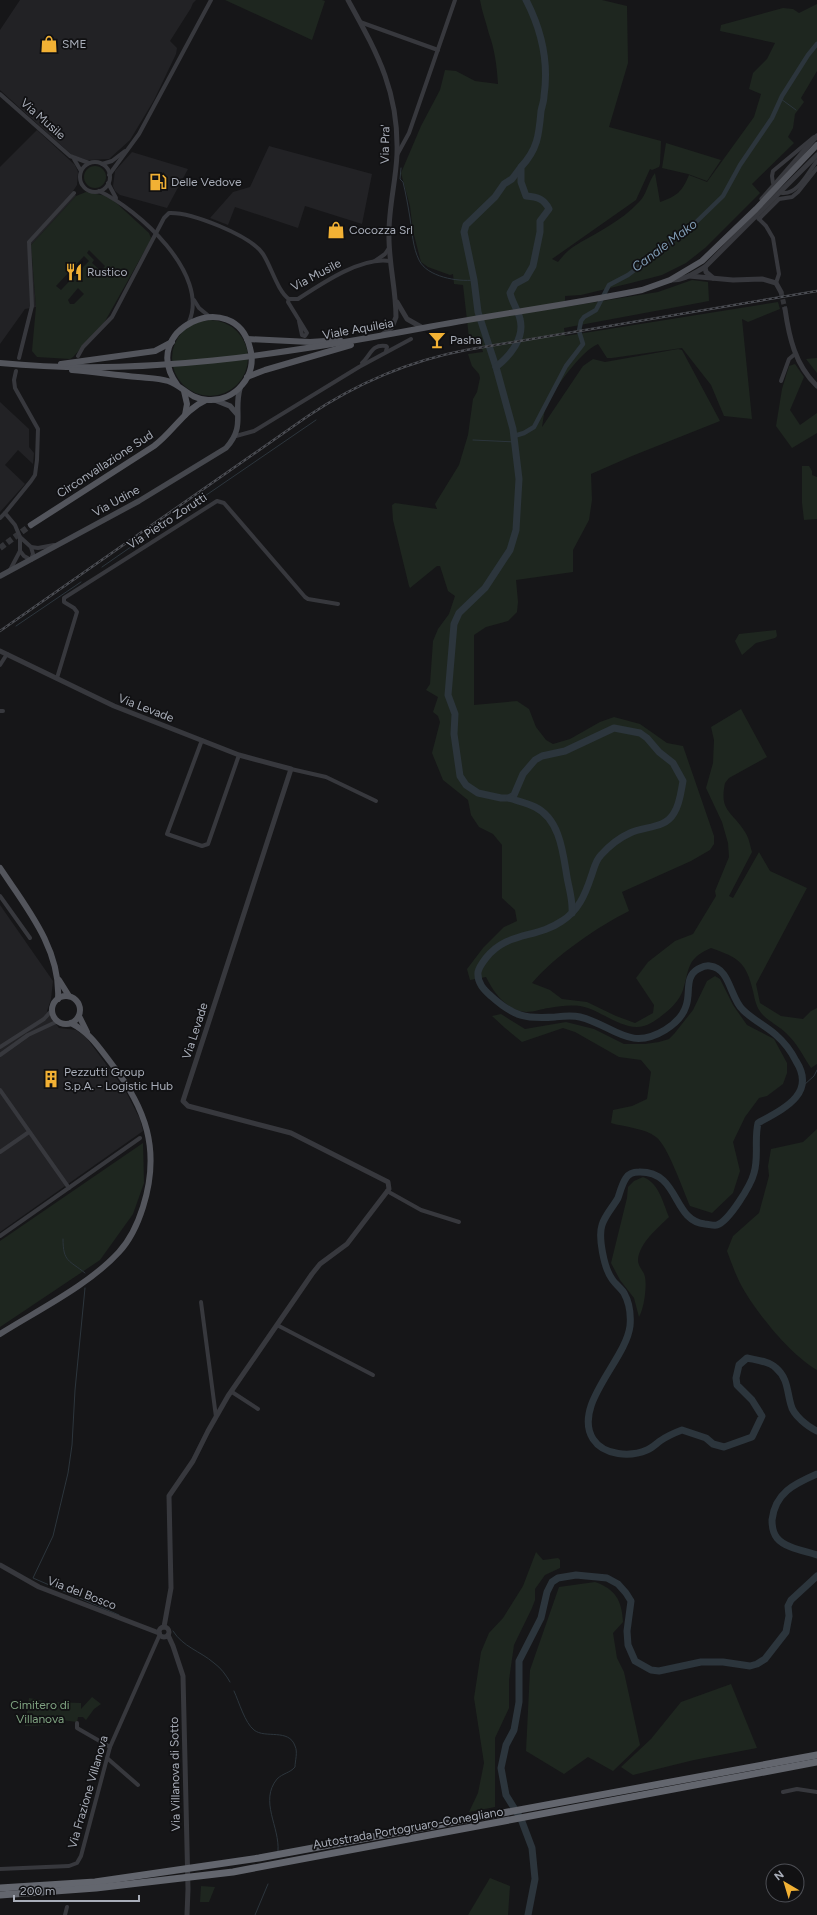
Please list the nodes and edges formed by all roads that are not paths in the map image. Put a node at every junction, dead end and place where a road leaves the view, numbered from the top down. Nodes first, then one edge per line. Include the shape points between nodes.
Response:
1 (211, 0) edge
2 (348, 0) edge
3 (455, 0) edge
4 (360, 22) junction
5 (438, 50) junction
6 (0, 94) edge
7 (817, 135) edge
8 (817, 145) edge
9 (127, 150) junction
10 (397, 155) junction
11 (817, 155) edge
12 (74, 158) junction
13 (817, 161) edge
14 (89, 163) junction
15 (102, 164) junction
16 (817, 168) edge
17 (81, 171) junction
18 (110, 175) junction
19 (108, 183) junction
20 (773, 183) dead end
21 (100, 191) junction
22 (74, 193) dead end
23 (782, 193) dead end
24 (116, 198) junction
25 (756, 209) junction
26 (758, 218) junction
27 (156, 234) junction
28 (389, 248) junction
29 (390, 261) junction
30 (369, 263) junction
31 (705, 267) junction
32 (688, 276) junction
33 (712, 278) junction
34 (670, 280) junction
35 (776, 283) junction
36 (781, 292) tunnel mouth
37 (192, 296) junction
38 (396, 298) junction
39 (289, 299) junction
40 (785, 309) tunnel mouth
41 (210, 316) junction
42 (299, 321) dead end
43 (189, 322) junction
44 (424, 328) junction
45 (379, 337) junction
46 (247, 339) junction
47 (411, 339) dead end
48 (172, 342) junction
49 (386, 352) junction
50 (796, 354) junction
51 (78, 356) dead end
52 (19, 358) dead end
53 (0, 363) edge
54 (37, 367) junction
55 (16, 371) dead end
56 (347, 374) junction
57 (247, 377) junction
58 (781, 381) dead end
59 (178, 386) junction
60 (817, 386) edge
61 (240, 388) junction
62 (184, 391) junction
63 (206, 400) junction
64 (215, 400) junction
65 (185, 415) junction
66 (237, 415) junction
67 (238, 425) junction
68 (246, 433) junction
69 (236, 436) junction
70 (5, 513) junction
71 (0, 518) edge
72 (31, 525) tunnel mouth
73 (20, 537) junction
74 (60, 544) junction
75 (31, 547) junction
76 (20, 551) junction
77 (31, 560) junction
78 (9, 572) junction
79 (0, 576) edge
80 (338, 604) dead end
81 (0, 651) edge
82 (7, 654) junction
83 (0, 665) edge
84 (57, 678) junction
85 (202, 740) junction
86 (238, 755) junction
87 (291, 769) junction
88 (376, 801) dead end
89 (0, 868) edge
90 (0, 896) edge
91 (30, 938) dead end
92 (56, 973) junction
93 (68, 996) junction
94 (58, 998) junction
95 (52, 1010) junction
96 (79, 1016) junction
97 (58, 1021) junction
98 (71, 1023) junction
99 (88, 1033) junction
100 (0, 1047) edge
101 (0, 1055) edge
102 (0, 1090) edge
103 (29, 1132) junction
104 (140, 1138) dead end
105 (0, 1152) edge
106 (68, 1188) junction
107 (387, 1191) junction
108 (459, 1222) dead end
109 (0, 1236) edge
110 (201, 1302) dead end
111 (277, 1324) junction
112 (0, 1334) edge
113 (373, 1375) dead end
114 (232, 1392) junction
115 (258, 1409) dead end
116 (216, 1417) junction
117 (0, 1565) edge
118 (164, 1627) junction
119 (160, 1634) junction
120 (168, 1636) junction
121 (77, 1723) dead end
122 (110, 1747) junction
123 (817, 1755) edge
124 (107, 1758) junction
125 (817, 1762) edge
126 (138, 1785) dead end
127 (649, 1789) junction
128 (784, 1792) dead end
129 (817, 1792) edge
130 (326, 1850) junction
131 (0, 1869) edge
132 (0, 1888) edge
133 (0, 1895) edge
134 (67, 1907) dead end
135 (65, 1915) edge
136 (187, 1915) edge

1 - 9 street via 142,129
2 - 4 street, Via Pra'
3 - 5 street
4 - 5 street
4 - 10 street, Via Pra' via 377,53 390,88 395,113
5 - 10 street via 409,133
6 - 12 street, Via Musile
7 - 20 street via 773,171
7 - 25 street
8 - 25 main road, Viale Aquileia
9 - 15 street via 112,161
9 - 18 street
10 - 28 street, Via Pra' via 390,210
11 - 26 street
12 - 14 street
12 - 17 street
13 - 23 street via 795,190 788,194
14 - 15 street
14 - 17 street
15 - 18 street
16 - 26 street via 798,192 792,197 779,198
17 - 21 street via 81,180 85,187 92,191
18 - 19 street
19 - 21 street
19 - 24 street
21 - 24 street
22 - 52 street via 29,242 32,303
24 - 27 street
25 - 34 main road, Viale Aquileia via 702,261
26 - 31 street
26 - 35 street via 773,238 779,274
27 - 37 street via 181,264
27 - 39 street, Via Musile via 166,215 172,213 198,219 243,236 260,250
27 - 51 street, Via Musile via 112,317 83,347
28 - 29 street, Via Pra'
28 - 30 street via 380,258
29 - 30 street, Via Musile
29 - 38 street, Via Pra'
30 - 39 street, Via Musile via 343,272 298,299
31 - 32 street
31 - 33 street
32 - 33 street
32 - 34 street via 677,281
33 - 35 street via 762,279
34 - 44 main road, Viale Aquileia via 642,290
35 - 36 street
37 - 41 street via 199,308
37 - 43 street via 193,311
38 - 44 street, Via Pra' via 407,319
38 - 45 street, Via Pra' via 394,324
39 - 42 street via 288,302
40 - 50 street via 790,339
41 - 43 main road
41 - 46 main road via 232,323
43 - 48 main road via 177,333
44 - 45 main road, Viale Aquileia
45 - 46 main road via 310,342
45 - 54 main road, Viale Aquileia via 209,362
45 - 57 main road
46 - 57 main road via 252,358
47 - 49 street, Via Udine
48 - 54 main road via 155,351
48 - 59 main road via 168,355 169,368
49 - 56 street, Via Udine
49 - 56 street, Via Udine via 386,346 372,348 363,362
50 - 58 street via 789,359
50 - 60 street
53 - 54 main road, Viale Aquileia
54 - 59 main road via 164,380
55 - 70 street via 15,388 38,429 37,460 32,481
56 - 68 street, Via Udine via 254,431
57 - 61 main road
59 - 62 main road
61 - 64 main road via 229,396
61 - 66 main road
62 - 63 main road
62 - 65 main road via 187,404
63 - 64 main road
63 - 65 main road, Circonvallazione Sud
64 - 66 main road via 230,406
65 - 72 main road, Circonvallazione Sud via 167,436 154,446
66 - 67 main road
67 - 68 street
67 - 69 main road
68 - 69 street, Via Udine
69 - 74 main road, Via Udine via 226,448 157,491
70 - 71 street
70 - 73 street via 15,525
73 - 75 street
73 - 76 street
74 - 75 street via 45,548
74 - 77 main road, Via Udine
75 - 77 street
76 - 77 street
76 - 78 street
77 - 78 main road, Via Udine
78 - 79 main road, Via Udine
80 - 84 street, Via Pietro Zorutti via 305,597 224,503 216,501 64,598 64,602 77,612
81 - 82 street, Via Levade
82 - 83 street
82 - 84 street, Via Levade
84 - 85 street, Via Levade via 114,706
85 - 86 street, Via Levade
85 - 86 street via 167,834 202,846 208,844
86 - 87 street, Via Levade
87 - 88 street, Via Levade via 326,777
87 - 107 street, Via Levade via 183,1101 188,1106 291,1133 388,1182
89 - 92 main road via 40,929
90 - 91 street
92 - 93 main road
92 - 94 main road
93 - 94 main road
93 - 96 main road via 80,1005
94 - 95 main road
95 - 97 main road
95 - 100 street via 44,1019
96 - 98 main road
96 - 99 main road
97 - 98 main road via 64,1024
97 - 101 street via 28,1035
98 - 99 main road
99 - 112 main road via 124,1080 144,1119 151,1167 145,1202 130,1236 106,1265 87,1280
102 - 103 street
103 - 105 street
103 - 106 street
104 - 106 street
106 - 109 street
107 - 108 street via 421,1210
107 - 111 street via 347,1244 320,1264
110 - 116 street
111 - 113 street
111 - 114 street
114 - 115 street
114 - 116 street
116 - 118 street via 193,1461 169,1496 171,1588
117 - 119 street, Via del Bosco via 39,1587
118 - 119 street via 160,1629
118 - 120 street via 168,1630
119 - 120 street via 163,1637
119 - 122 street, Via Frazione Villanova
120 - 136 street, Via Villanova di Sotto via 183,1676
121 - 122 street via 77,1728
122 - 124 street, Via Frazione Villanova
123 - 127 highway, Autostrada Portogruaro-Conegliano
124 - 126 street
124 - 131 street, Via Frazione Villanova via 77,1863 69,1866
125 - 127 highway, Autostrada Portogruaro-Conegliano
127 - 130 highway, Autostrada Portogruaro-Conegliano
128 - 129 street via 797,1789
130 - 132 highway, Autostrada Portogruaro-Conegliano via 95,1882
130 - 133 highway, Autostrada Portogruaro-Conegliano via 261,1866 177,1880
134 - 135 street

